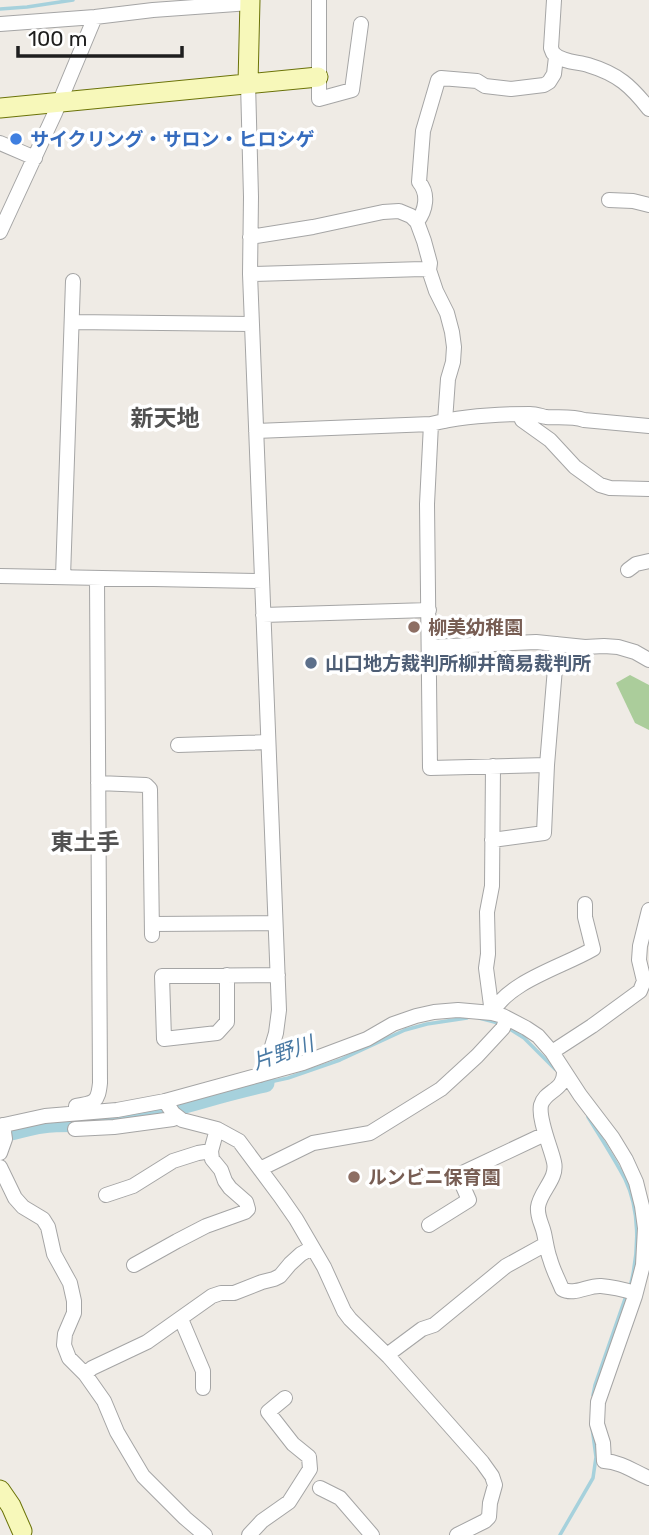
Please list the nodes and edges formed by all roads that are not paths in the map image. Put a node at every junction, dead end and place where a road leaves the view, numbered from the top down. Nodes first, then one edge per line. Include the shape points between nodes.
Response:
1 (318, 0) edge
2 (554, 0) edge
3 (250, 1) edge
4 (95, 17) junction
5 (0, 24) edge
6 (362, 24) dead end
7 (556, 57) junction
8 (318, 77) junction
9 (248, 83) junction
10 (59, 103) junction
11 (0, 108) edge
12 (649, 109) edge
13 (0, 143) edge
14 (35, 158) junction
15 (610, 200) dead end
16 (649, 205) edge
17 (416, 222) junction
18 (0, 233) edge
19 (250, 237) junction
20 (429, 270) junction
21 (250, 274) junction
22 (73, 281) dead end
23 (72, 322) junction
24 (252, 324) junction
25 (520, 415) junction
26 (438, 422) junction
27 (649, 426) edge
28 (256, 430) junction
29 (649, 489) edge
30 (649, 561) edge
31 (628, 570) dead end
32 (0, 576) edge
33 (63, 577) junction
34 (97, 578) junction
35 (262, 581) junction
36 (429, 610) junction
37 (263, 615) junction
38 (557, 645) junction
39 (429, 647) junction
40 (649, 660) edge
41 (268, 742) junction
42 (178, 745) dead end
43 (547, 765) junction
44 (494, 766) junction
45 (98, 783) junction
46 (492, 840) junction
47 (585, 904) dead end
48 (649, 910) edge
49 (275, 923) junction
50 (226, 975) junction
51 (278, 975) junction
52 (492, 1013) junction
53 (505, 1023) junction
54 (552, 1052) junction
55 (564, 1070) junction
56 (260, 1075) junction
57 (170, 1109) junction
58 (55, 1115) junction
59 (75, 1129) dead end
60 (217, 1129) junction
61 (545, 1133) junction
62 (2, 1135) edge
63 (211, 1151) junction
64 (0, 1167) edge
65 (260, 1169) junction
66 (106, 1195) dead end
67 (429, 1225) dead end
68 (546, 1244) junction
69 (312, 1248) junction
70 (134, 1265) dead end
71 (632, 1292) junction
72 (181, 1319) junction
73 (387, 1355) junction
74 (85, 1374) junction
75 (203, 1388) dead end
76 (285, 1398) dead end
77 (649, 1478) edge
78 (320, 1488) dead end
79 (0, 1490) edge
80 (22, 1533) edge
81 (205, 1535) edge
82 (249, 1535) edge
83 (372, 1535) edge
84 (457, 1535) edge

1 - 8 street
2 - 7 street via 551,48
3 - 4 street
3 - 9 street
4 - 5 street
4 - 10 street
6 - 8 street via 352,90 319,99
7 - 12 street via 620,78
7 - 17 street via 554,74 544,85 511,89 477,81 438,80 423,131 419,182 425,210
8 - 9 street
9 - 10 street
9 - 19 street
10 - 11 street
10 - 14 street
13 - 14 street
14 - 18 street
15 - 16 street
17 - 19 street via 404,212 383,212
17 - 20 street
19 - 21 street
20 - 21 street
20 - 26 street via 447,313 454,347
21 - 24 street
22 - 23 street
23 - 24 street
23 - 33 street
24 - 28 street
25 - 26 street
25 - 27 street
25 - 29 street via 600,485
26 - 28 street
26 - 36 street via 428,505
28 - 35 street
30 - 31 street
32 - 33 street
33 - 34 street
34 - 35 street
34 - 45 street
35 - 37 street
36 - 37 street
36 - 39 street
37 - 41 street
38 - 39 street
38 - 40 street via 618,647
38 - 43 street
39 - 44 street via 430,768
41 - 42 street
41 - 49 street
43 - 44 street
43 - 46 street via 544,832
44 - 46 street
45 - 49 street via 146,785 150,789 152,930
45 - 58 street via 100,1083 92,1104 60,1109
46 - 52 street via 486,968
47 - 52 street via 593,948 510,991
48 - 54 street via 640,946 644,981 640,991
49 - 51 street
50 - 50 street via 163,976 164,1039 217,1033 227,1022
50 - 51 street
51 - 56 street via 276,1032
52 - 53 street
52 - 56 street via 458,1010 416,1016 367,1039
53 - 54 street via 526,1028
53 - 65 street via 441,1089 370,1133 313,1143
54 - 55 street
55 - 61 street via 560,1086 541,1107
55 - 71 street via 612,1137 636,1182 645,1228 643,1265
56 - 57 street
57 - 58 street
57 - 59 street via 173,1119
57 - 60 street via 181,1120
58 - 62 street
60 - 63 street
60 - 65 street via 239,1141
61 - 67 street via 458,1175 469,1200
61 - 68 street via 555,1164 538,1206
63 - 66 street via 173,1161 133,1186
63 - 70 street via 225,1181 248,1209
64 - 74 street via 15,1198 48,1227 74,1301 64,1345 69,1358
65 - 69 street
68 - 71 street via 566,1292 599,1286
68 - 73 street via 506,1266 434,1325
69 - 72 street via 280,1276 212,1296
69 - 73 street via 350,1320
71 - 77 street via 598,1402 597,1424 604,1461 614,1461
72 - 74 street
72 - 75 street via 203,1371
73 - 84 street via 492,1476 495,1485 489,1517
74 - 81 street via 143,1476
76 - 82 street via 268,1412 309,1458 310,1469 289,1502
78 - 83 street via 340,1498
79 - 80 street

